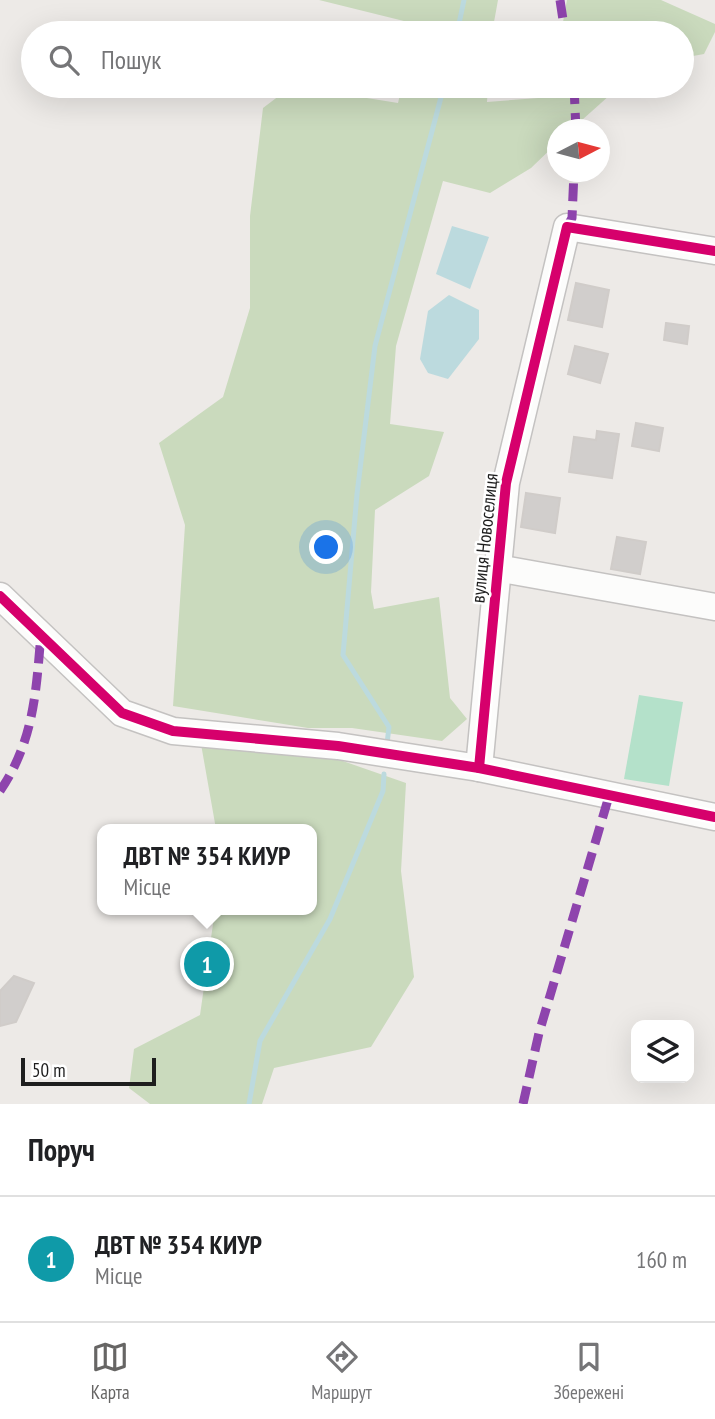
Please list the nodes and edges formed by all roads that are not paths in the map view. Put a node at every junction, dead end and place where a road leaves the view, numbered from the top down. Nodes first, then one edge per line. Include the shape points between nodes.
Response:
1 (715, 251) edge
2 (497, 568) junction
3 (0, 596) edge
4 (715, 607) edge
5 (479, 768) junction
6 (715, 817) edge

1 - 2 street, вулиця Новоселиця via 567,227 506,483
2 - 4 street, вулиця Новоселиця
2 - 5 street, вулиця Новоселиця
3 - 5 street via 122,713 173,731 338,746
5 - 6 street

